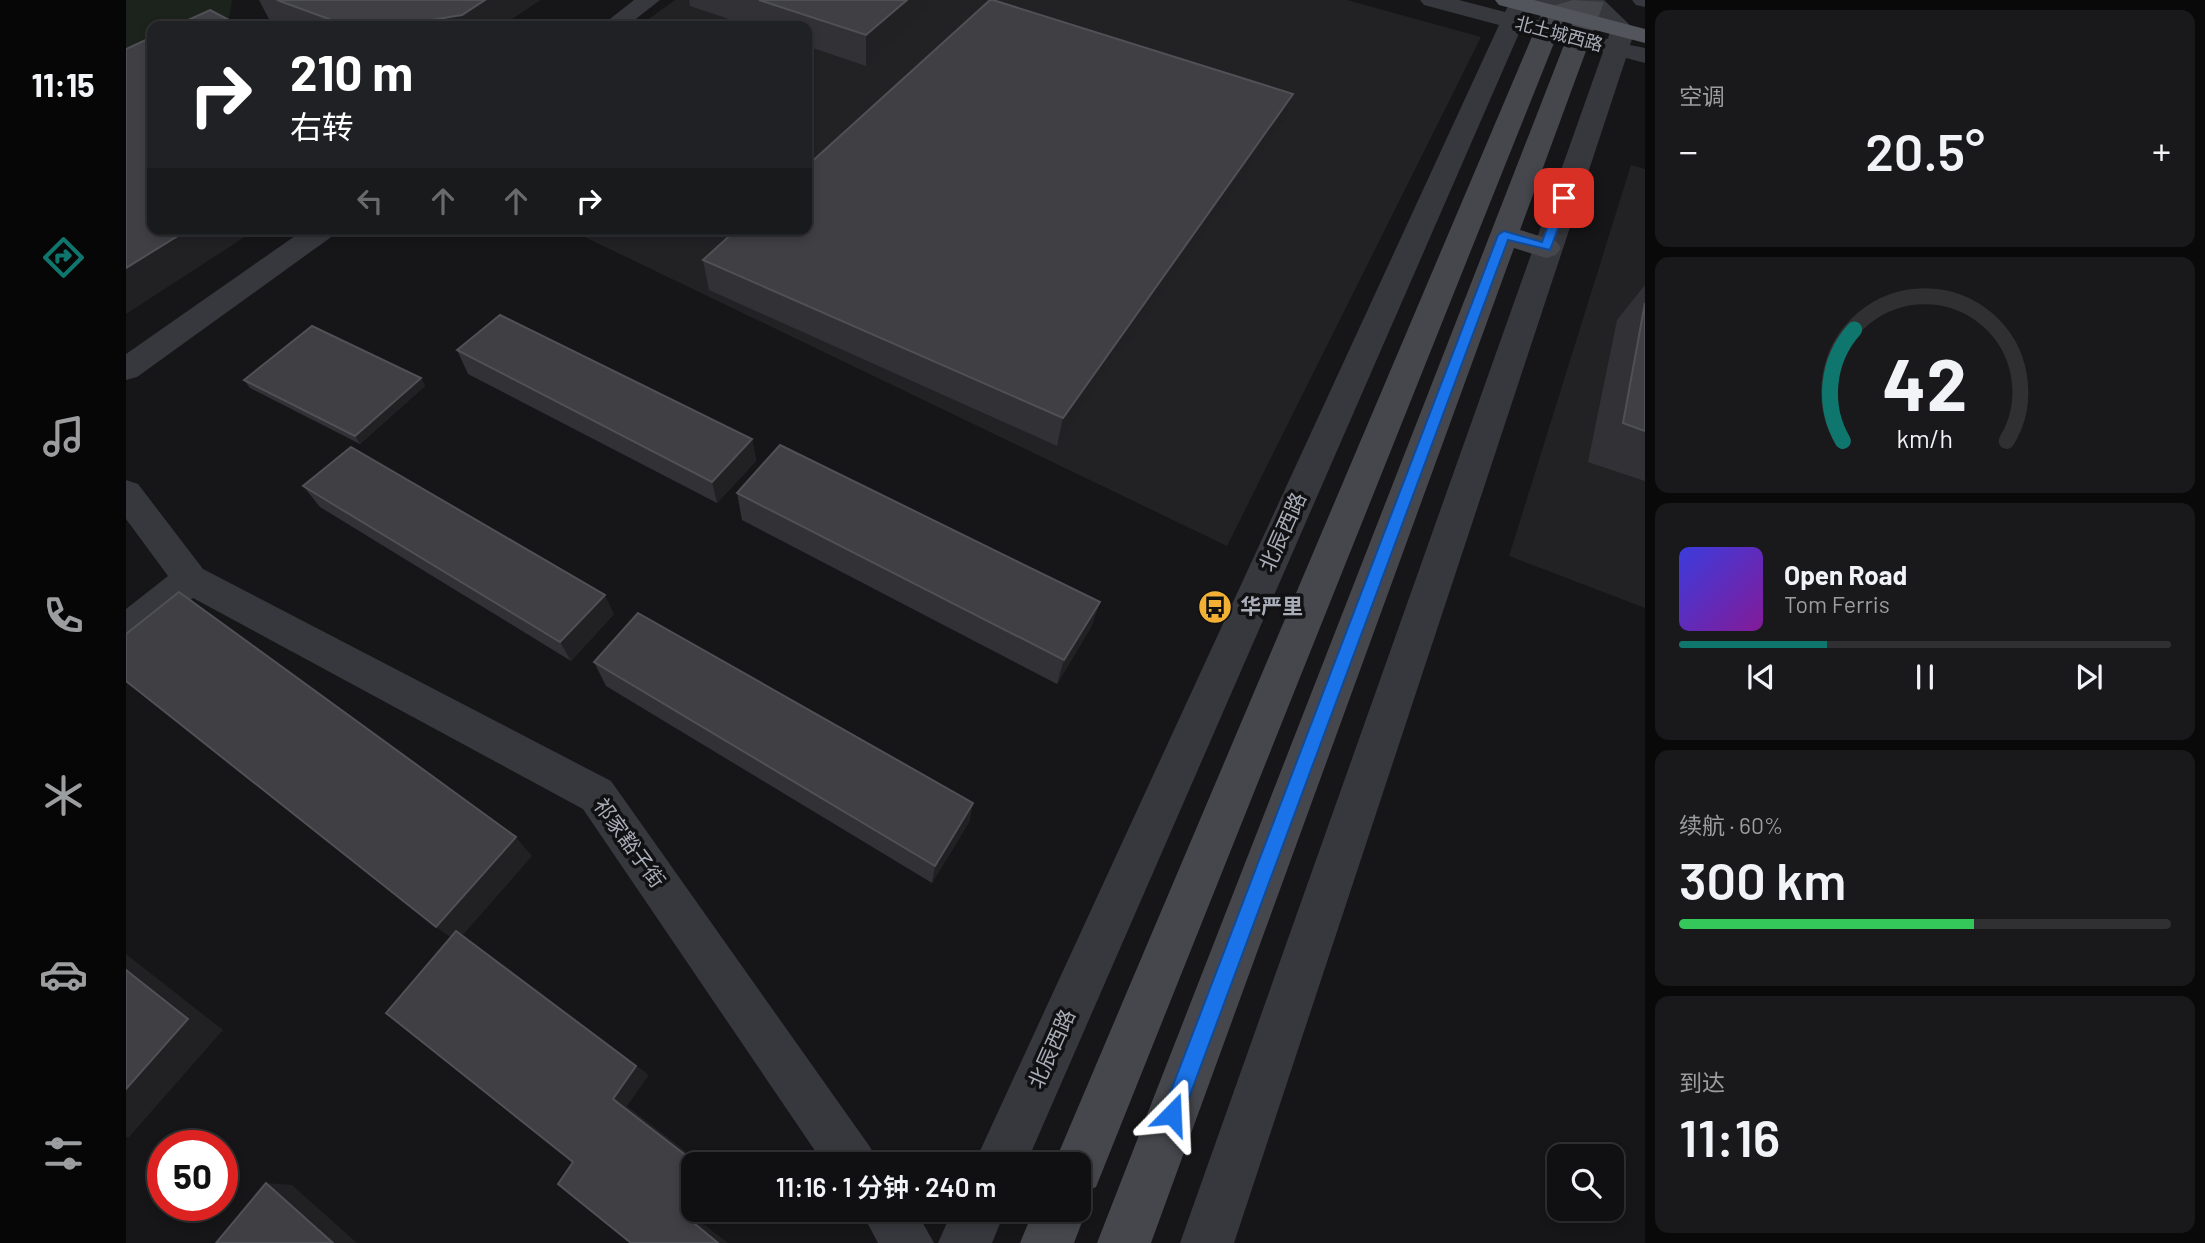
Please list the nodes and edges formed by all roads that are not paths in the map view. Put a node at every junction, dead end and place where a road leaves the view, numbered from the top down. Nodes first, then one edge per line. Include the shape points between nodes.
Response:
1 (649, 0) edge
2 (1432, 0) edge
3 (1557, 13) edge
4 (619, 21) edge
5 (1632, 33) edge
6 (1645, 57) edge
7 (316, 235) edge
8 (1504, 235) junction
9 (1546, 248) junction
10 (126, 369) edge
11 (126, 493) edge
12 (190, 579) junction
13 (126, 631) edge
14 (845, 1152) edge
15 (1006, 1152) edge
16 (1085, 1152) edge
17 (894, 1222) edge
18 (974, 1222) edge
19 (1056, 1222) edge
20 (908, 1243) edge
21 (965, 1243) edge
22 (1047, 1243) edge
23 (1124, 1243) edge
24 (1207, 1243) edge

1 - 4 street
2 - 3 street, 北土城西路
3 - 5 street, 北土城西路
3 - 5 street
3 - 8 main road
3 - 15 street, 北辰西路
3 - 16 main road
5 - 6 street, 北土城西路
5 - 9 street
7 - 10 street
8 - 9 main road
8 - 23 main road
9 - 24 street via 1282,1034
11 - 12 street
12 - 13 street
12 - 14 street, 祁家豁子街 via 597,795
17 - 20 street
18 - 21 street
19 - 22 main road

